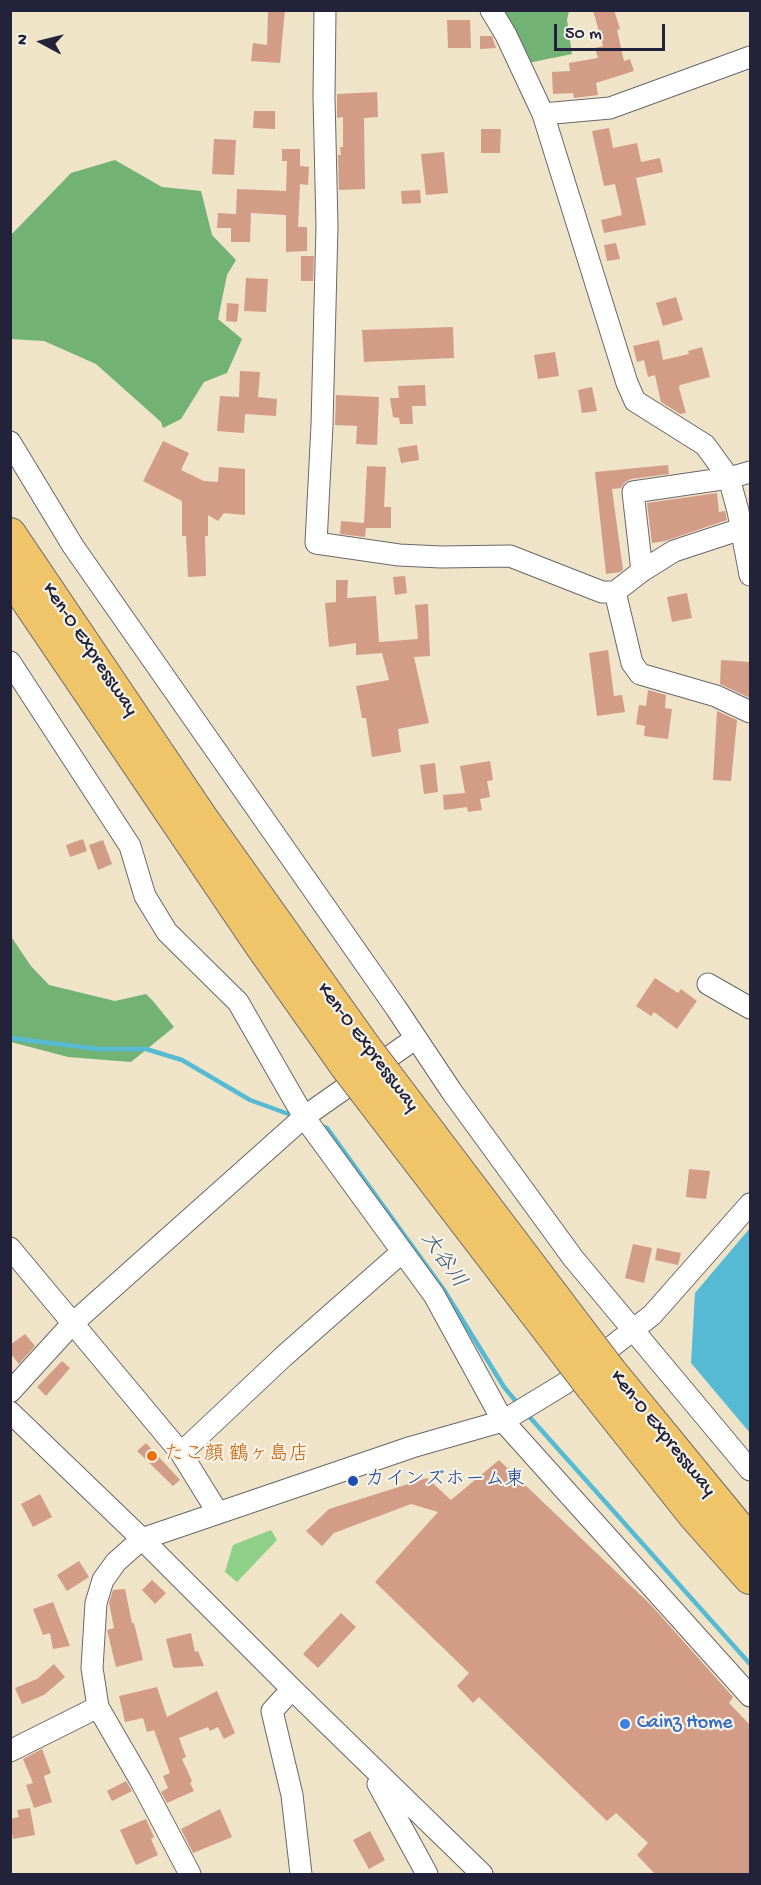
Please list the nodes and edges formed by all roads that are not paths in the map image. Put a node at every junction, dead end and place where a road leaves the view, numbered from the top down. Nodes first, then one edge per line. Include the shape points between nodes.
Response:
1 (325, 10) edge
2 (491, 10) edge
3 (750, 57) edge
4 (543, 114) junction
5 (10, 442) edge
6 (750, 472) edge
7 (729, 478) junction
8 (741, 530) junction
9 (10, 534) edge
10 (642, 571) junction
11 (10, 575) edge
12 (750, 575) edge
13 (615, 592) junction
14 (10, 662) edge
15 (750, 712) edge
16 (708, 984) dead end
17 (750, 1008) edge
18 (416, 1038) junction
19 (357, 1058) junction
20 (304, 1117) junction
21 (750, 1204) edge
22 (10, 1248) edge
23 (402, 1252) junction
24 (72, 1324) junction
25 (634, 1330) junction
26 (601, 1379) junction
27 (11, 1389) edge
28 (10, 1412) edge
29 (503, 1421) junction
30 (181, 1454) junction
31 (750, 1470) edge
32 (218, 1513) junction
33 (142, 1539) junction
34 (750, 1542) edge
35 (750, 1578) edge
36 (292, 1689) junction
37 (750, 1696) edge
38 (98, 1707) junction
39 (10, 1751) edge
40 (368, 1765) junction
41 (476, 1873) edge
42 (190, 1875) edge
43 (301, 1875) edge
44 (427, 1875) edge

1 - 13 street via 327,226 316,543 399,555 510,556 602,592
2 - 4 street
3 - 4 street via 610,108
4 - 7 street via 634,401 705,445
5 - 18 street via 73,546
6 - 7 street
7 - 8 street
7 - 10 street via 633,492
8 - 10 street via 674,552
8 - 12 street
9 - 19 highway, Ken-O Expressway
10 - 13 street
11 - 19 highway, Ken-O Expressway via 248,926
13 - 15 street via 632,663 640,674 716,696
14 - 20 street via 130,846 145,896 167,932 238,1002
16 - 17 street
18 - 20 street
18 - 25 street via 573,1258
19 - 26 highway, Ken-O Expressway, bridge
20 - 23 street
20 - 24 street
21 - 25 street via 652,1315
22 - 24 street
23 - 29 street via 434,1295
23 - 30 street
24 - 27 street
24 - 30 street
25 - 29 street via 564,1384
25 - 31 street
26 - 34 highway, Ken-O Expressway
26 - 35 highway, Ken-O Expressway via 694,1515
28 - 33 street
29 - 32 street via 412,1447
29 - 37 street
30 - 32 street
32 - 33 street
33 - 36 street
33 - 38 street via 103,1580 96,1603 92,1668
36 - 40 street
36 - 43 street via 272,1711 292,1795
38 - 39 street
38 - 42 street
40 - 41 street
40 - 44 street

